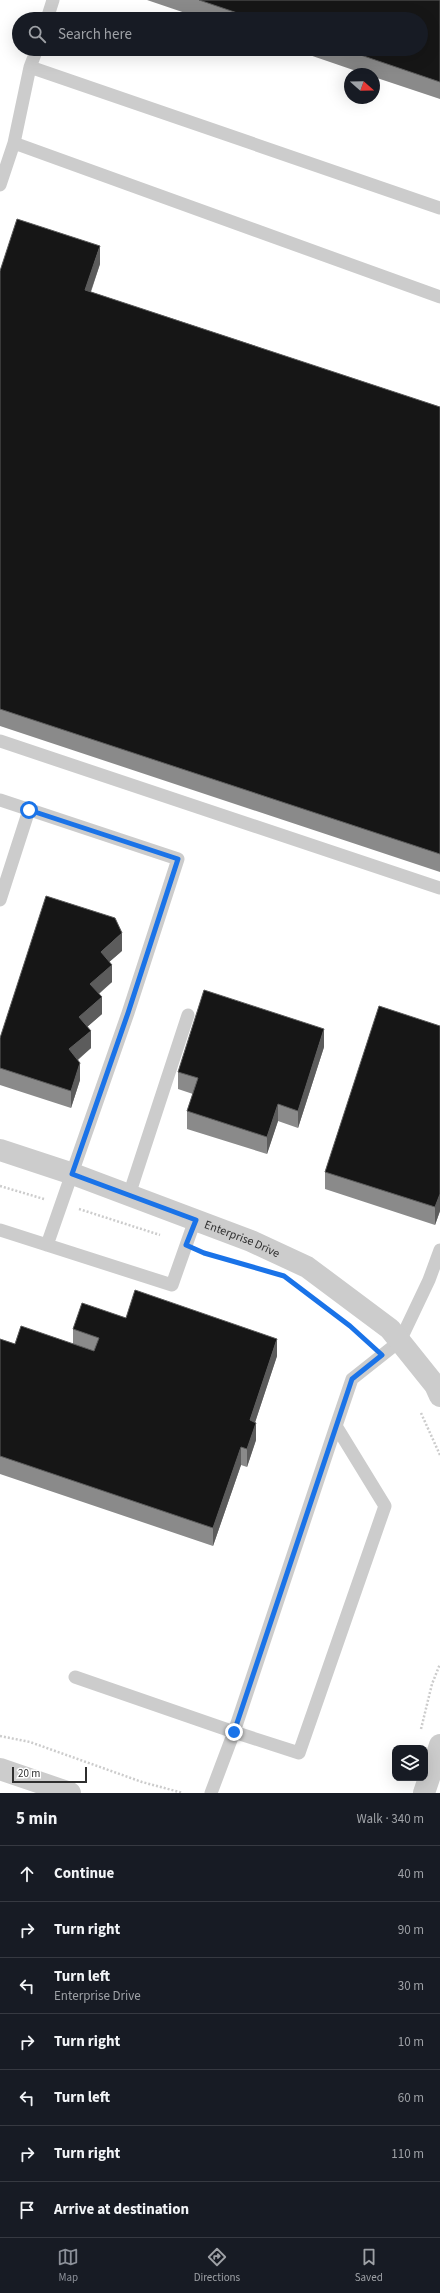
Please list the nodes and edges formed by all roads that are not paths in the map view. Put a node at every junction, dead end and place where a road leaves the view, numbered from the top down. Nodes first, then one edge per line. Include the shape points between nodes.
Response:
1 (53, 0) edge
2 (49, 12) edge
3 (34, 56) edge
4 (30, 67) junction
5 (14, 143) junction
6 (0, 185) edge
7 (440, 208) edge
8 (440, 297) edge
9 (0, 741) edge
10 (0, 800) edge
11 (29, 810) junction
12 (440, 888) edge
13 (0, 900) edge
14 (188, 1015) dead end
15 (0, 1150) edge
16 (72, 1174) junction
17 (129, 1195) junction
18 (196, 1220) junction
19 (0, 1230) edge
20 (47, 1245) junction
21 (440, 1250) edge
22 (400, 1341) junction
23 (438, 1387) edge
24 (336, 1426) junction
25 (75, 1677) dead end
26 (234, 1732) junction
27 (440, 1745) edge
28 (0, 1769) edge
29 (70, 1793) edge
30 (211, 1793) edge
31 (424, 1793) edge

1 - 2 lane
3 - 4 lane
4 - 5 lane
4 - 7 lane
5 - 6 lane
5 - 8 lane
9 - 12 lane
10 - 11 lane
11 - 13 lane
11 - 16 lane via 178,859
14 - 17 lane
15 - 16 street, Enterprise Drive
16 - 17 street, Enterprise Drive
16 - 20 lane
17 - 18 street, Enterprise Drive
18 - 20 lane via 172,1285
18 - 22 street, Enterprise Drive via 251,1241 307,1267 390,1328
19 - 20 lane
21 - 22 lane via 429,1280
22 - 23 street, Enterprise Drive
22 - 24 lane via 352,1379
24 - 26 lane
24 - 26 lane via 385,1506 300,1753
25 - 26 lane
26 - 30 lane
27 - 31 street
28 - 29 street

